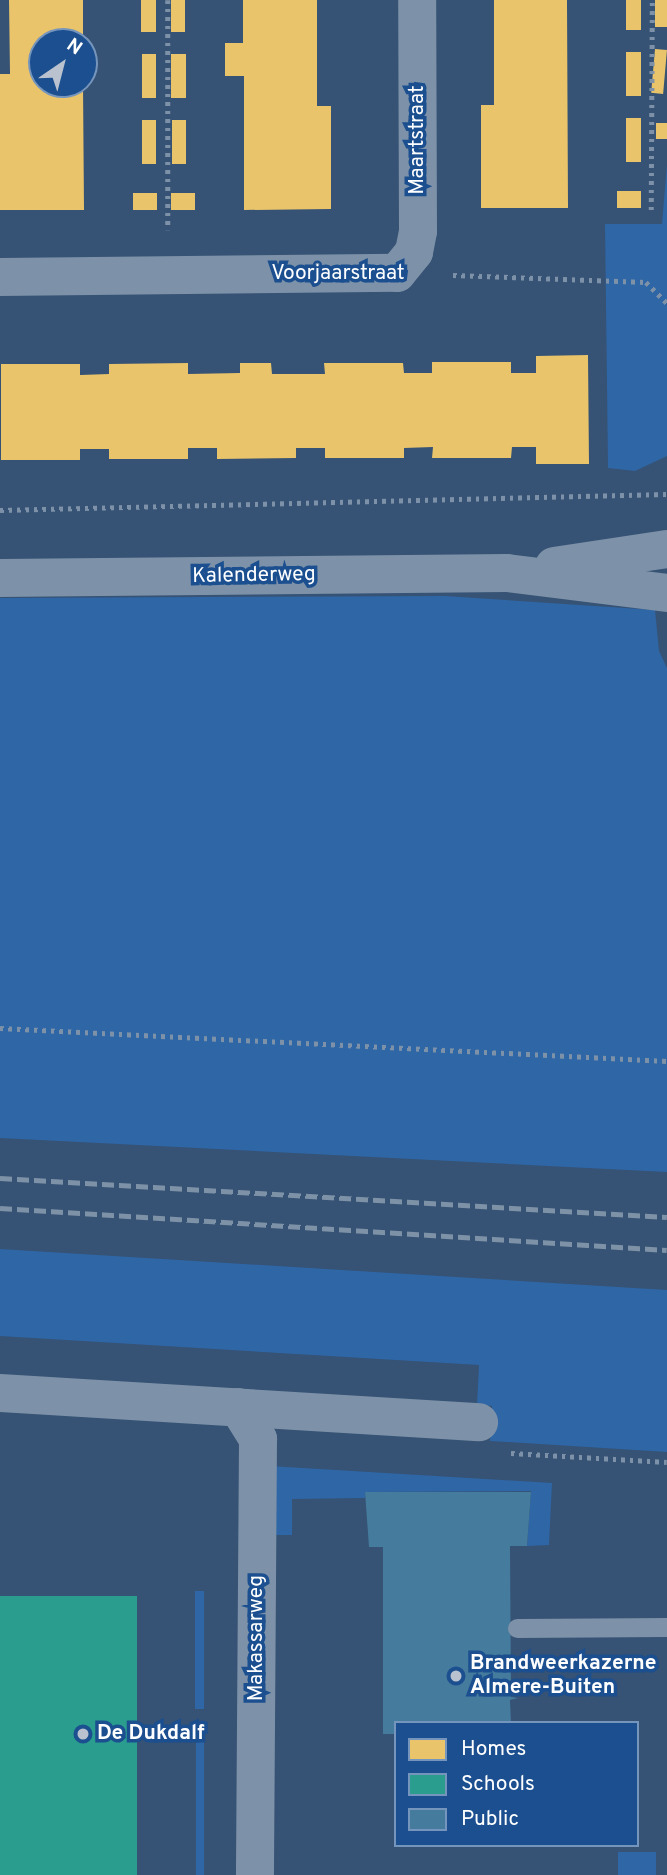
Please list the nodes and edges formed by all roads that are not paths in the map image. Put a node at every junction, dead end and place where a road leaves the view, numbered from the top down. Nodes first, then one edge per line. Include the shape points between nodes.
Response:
1 (417, 0) edge
2 (397, 273) joint
3 (0, 277) edge
4 (667, 549) edge
5 (507, 573) junction
6 (0, 578) edge
7 (667, 593) edge
8 (0, 1393) edge
9 (238, 1407) junction
10 (480, 1422) dead end
11 (667, 1627) edge
12 (517, 1628) dead end
13 (255, 1875) edge

1 - 2 street, Maartstraat via 418,230 414,253
2 - 3 street, Voorjaarstraat
4 - 5 street, Kalenderweg
5 - 6 street, Kalenderweg
5 - 7 street, Kalenderweg
8 - 9 street
9 - 10 street
9 - 13 street, Makassarweg via 258,1440
11 - 12 lane

